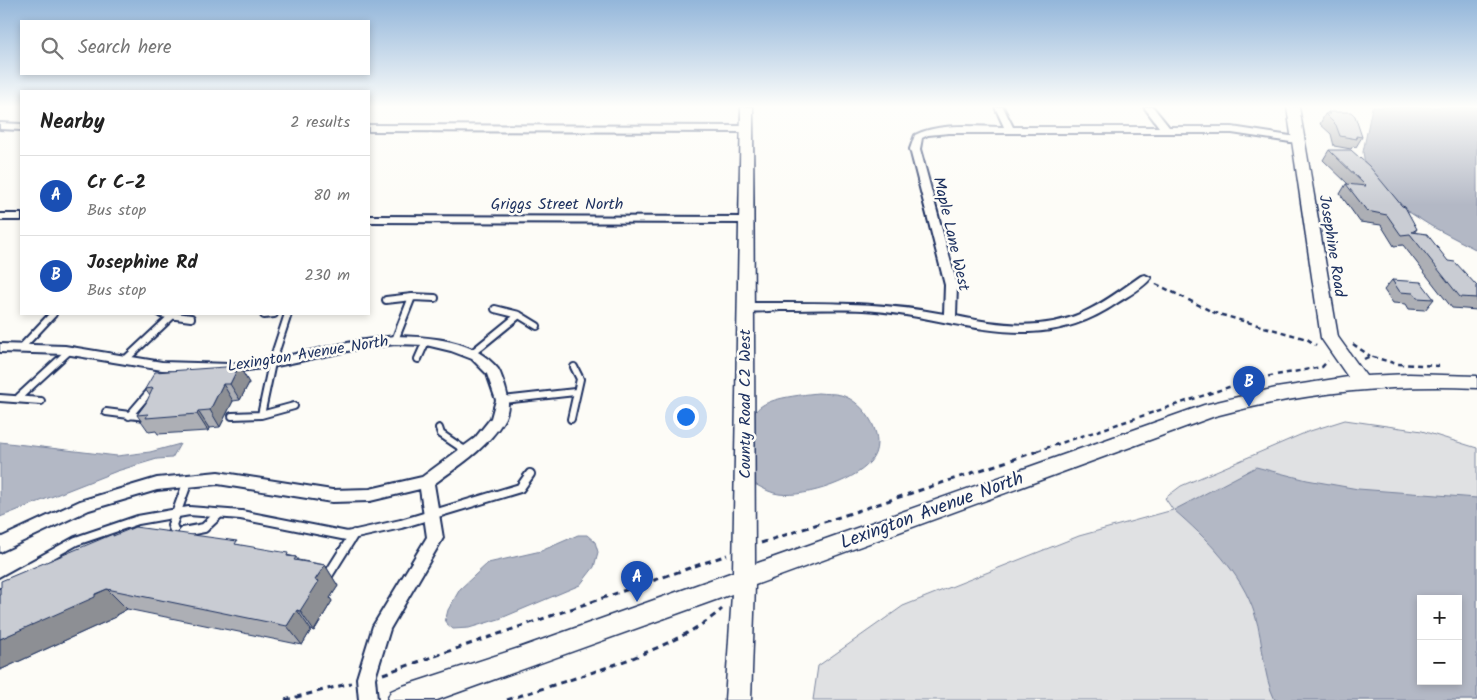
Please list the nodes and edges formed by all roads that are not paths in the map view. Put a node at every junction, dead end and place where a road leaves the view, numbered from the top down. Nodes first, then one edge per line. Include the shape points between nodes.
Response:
1 (746, 140) edge
2 (917, 140) edge
3 (1297, 140) edge
4 (0, 217) edge
5 (20, 217) edge
6 (370, 219) edge
7 (745, 220) junction
8 (1144, 278) road end
9 (412, 297) junction
10 (435, 298) dead end
11 (386, 300) dead end
12 (746, 307) junction
13 (495, 309) dead end
14 (52, 315) edge
15 (172, 315) joint
16 (288, 315) edge
17 (518, 315) junction
18 (191, 318) dead end
19 (950, 318) junction
20 (537, 326) dead end
21 (395, 340) junction
22 (426, 341) junction
23 (0, 348) edge
24 (21, 348) junction
25 (70, 351) junction
26 (471, 354) junction
27 (418, 359) dead end
28 (124, 360) junction
29 (272, 363) junction
30 (574, 367) dead end
31 (160, 381) edge
32 (1360, 381) junction
33 (1477, 382) edge
34 (575, 392) junction
35 (0, 398) edge
36 (19, 398) junction
37 (41, 400) dead end
38 (503, 400) junction
39 (294, 406) dead end
40 (106, 412) dead end
41 (129, 416) junction
42 (232, 416) dead end
43 (261, 416) junction
44 (154, 417) edge
45 (571, 419) dead end
46 (439, 428) dead end
47 (467, 452) junction
48 (530, 474) dead end
49 (188, 481) junction
50 (426, 482) junction
51 (175, 514) junction
52 (219, 514) junction
53 (432, 515) junction
54 (174, 530) edge
55 (183, 532) edge
56 (354, 534) junction
57 (0, 545) edge
58 (327, 577) dead end
59 (744, 578) junction
60 (0, 583) edge
61 (368, 700) edge
62 (400, 700) edge
63 (738, 700) edge

1 - 7 street, County Road C2 West
2 - 19 street, Maple Lane West via 915,150 951,284
3 - 32 street, Josephine Road via 1330,338
4 - 5 street
6 - 7 street, Griggs Street North
7 - 12 street, County Road C2 West
8 - 19 street via 1095,312 1059,326 1015,330
9 - 10 lane
9 - 11 lane
9 - 21 lane
12 - 19 street via 869,306
12 - 59 street, County Road C2 West
13 - 17 lane
14 - 24 lane
15 - 18 lane
15 - 28 lane
16 - 29 lane
17 - 20 lane
17 - 26 lane
21 - 22 street, Lexington Avenue North
21 - 29 street, Lexington Avenue North
22 - 26 street, Lexington Avenue North
22 - 27 lane
23 - 24 street, Lexington Avenue North
24 - 25 street, Lexington Avenue North
25 - 28 street, Lexington Avenue North
25 - 36 lane
26 - 38 street, Lexington Avenue North via 493,372
28 - 29 street, Lexington Avenue North via 169,370
29 - 43 lane
30 - 34 lane via 580,379
31 - 41 lane
32 - 33 street, Lexington Avenue North via 1421,379
32 - 59 street, Lexington Avenue North via 1290,391 1211,410
34 - 38 lane
34 - 45 lane via 577,408
35 - 36 lane
36 - 37 lane
38 - 47 street via 497,420 480,442
39 - 43 lane
40 - 41 lane
41 - 44 lane
42 - 43 lane
46 - 47 lane via 441,434
47 - 50 street
48 - 53 lane via 520,488
49 - 50 street via 218,478 332,496 370,495
49 - 51 lane
49 - 57 street via 157,484 85,505
50 - 53 street
51 - 52 lane via 189,511
51 - 54 lane
51 - 60 lane via 138,520 76,541
52 - 55 lane via 212,523 197,532
52 - 56 lane via 240,515 346,536
53 - 56 lane
53 - 61 street via 434,538 382,626 366,678
56 - 58 lane
59 - 62 street, Lexington Avenue North
59 - 63 street, County Road C2 West

